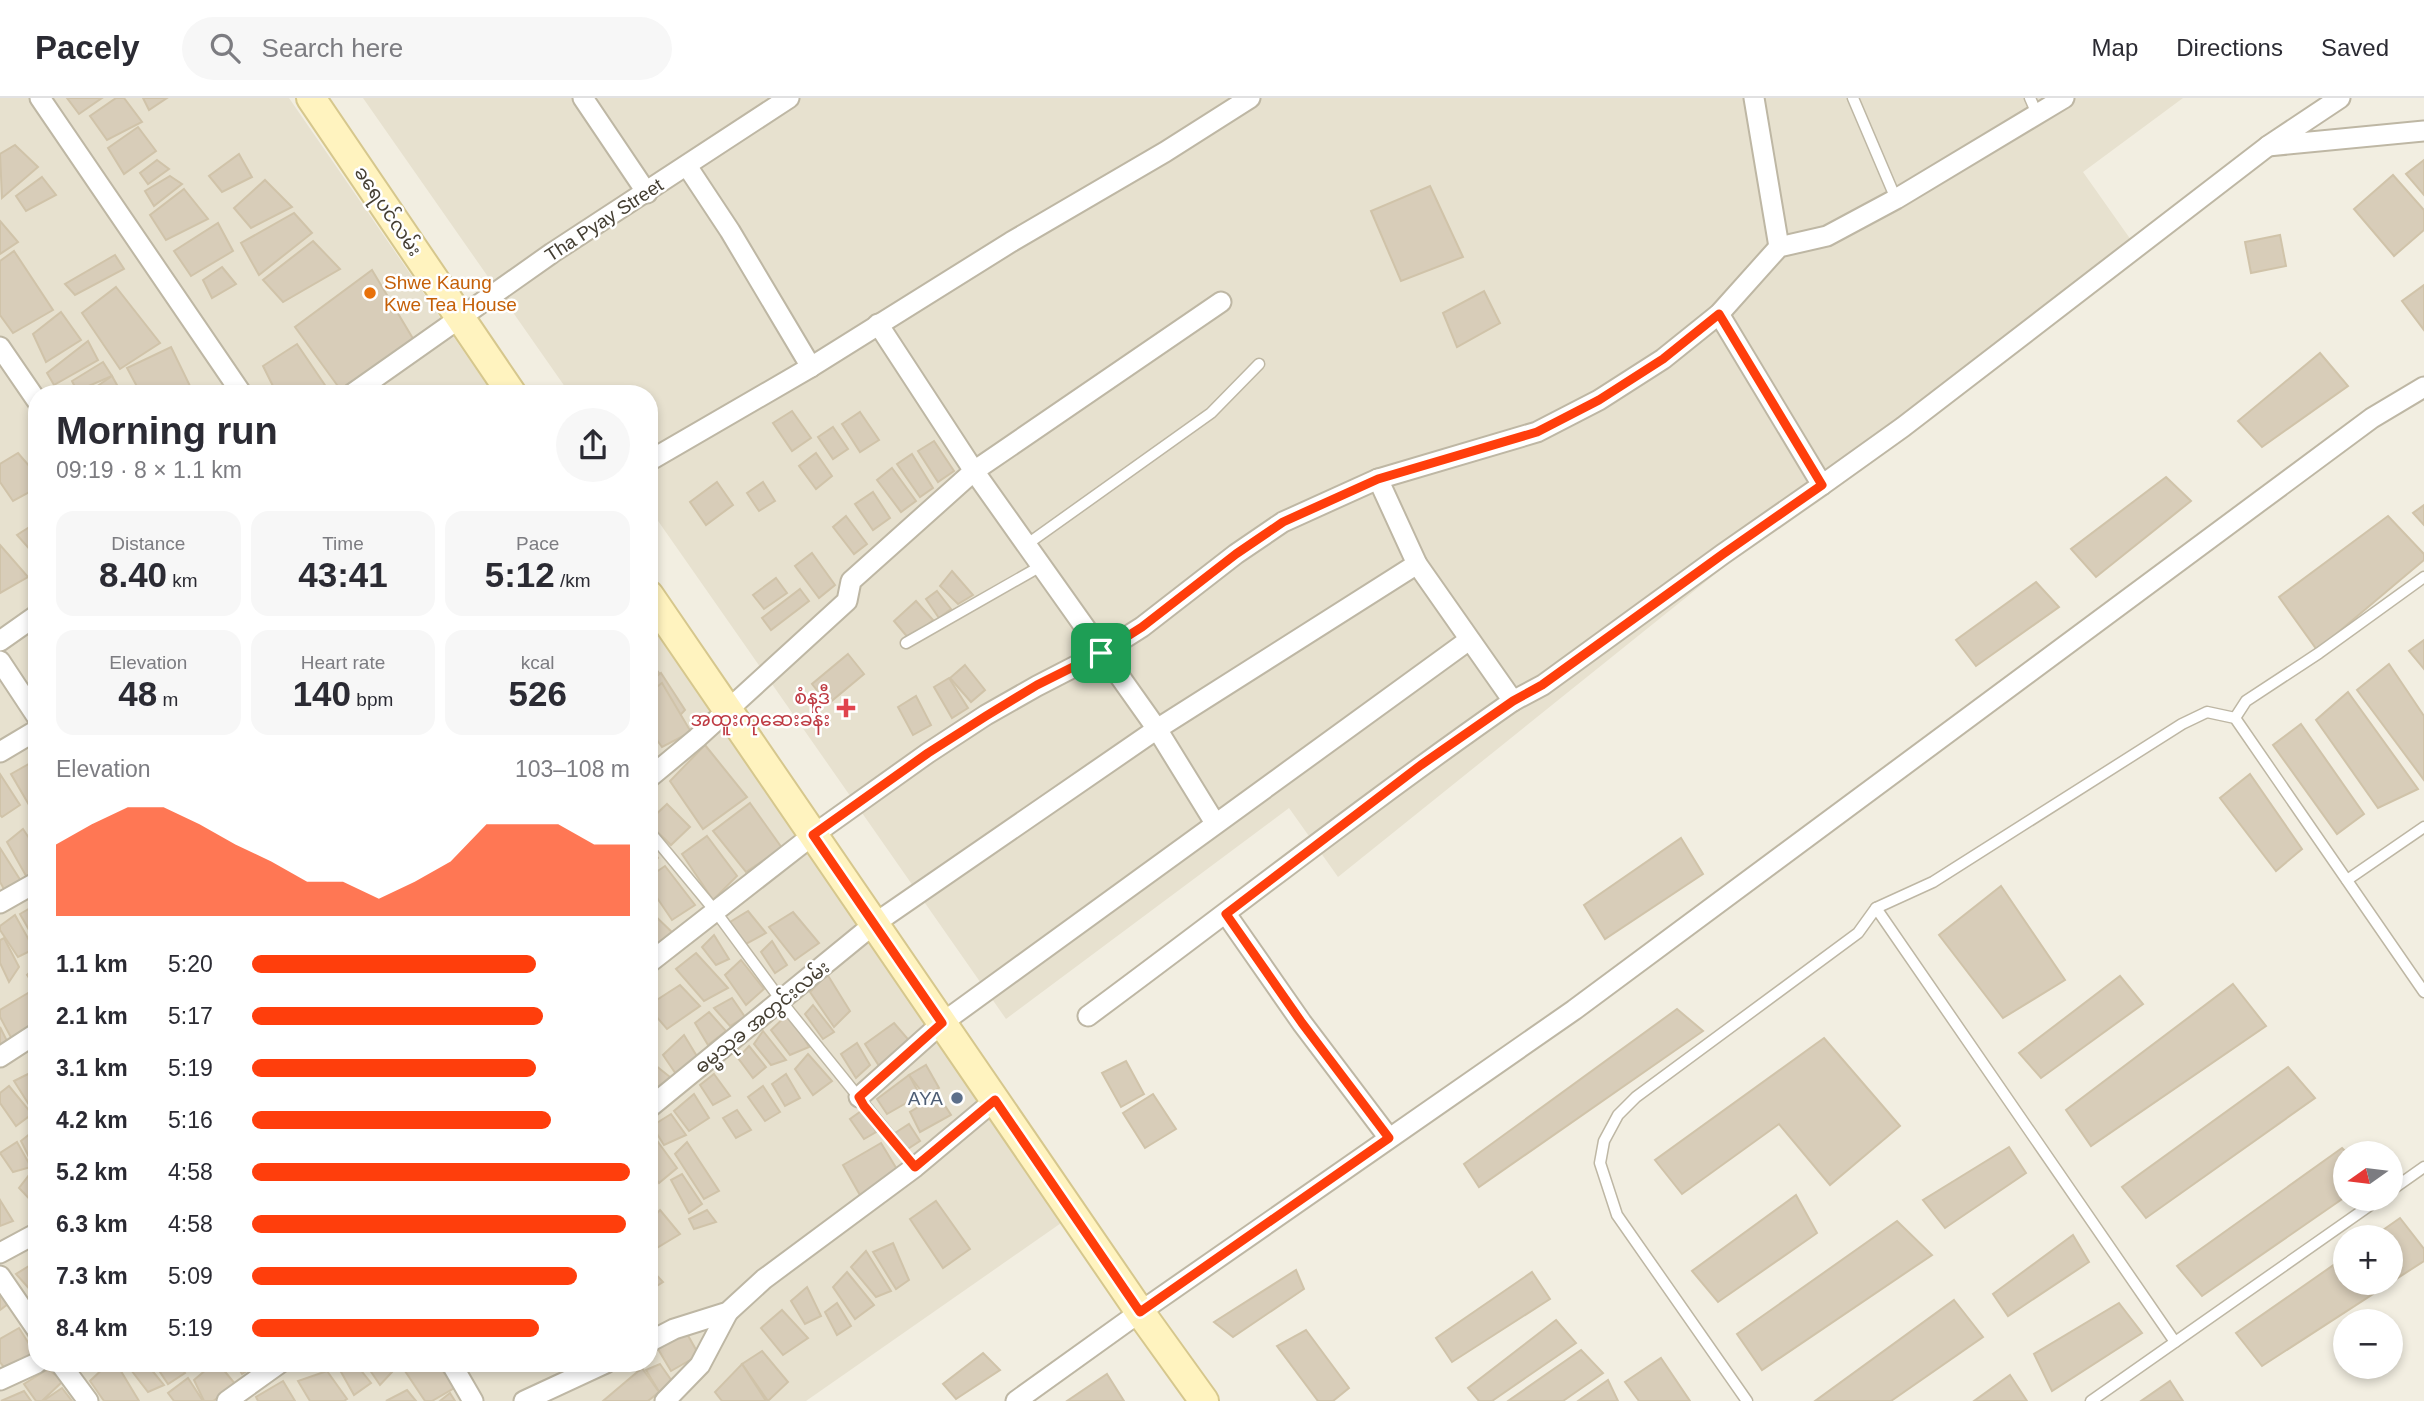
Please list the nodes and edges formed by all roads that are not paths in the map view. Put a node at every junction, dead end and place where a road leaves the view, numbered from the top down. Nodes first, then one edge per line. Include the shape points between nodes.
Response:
1 (40, 98) edge
2 (311, 98) edge
3 (583, 98) edge
4 (789, 98) edge
5 (1250, 98) edge
6 (1754, 98) edge
7 (1853, 98) edge
8 (2064, 98) edge
9 (2340, 98) edge
10 (2034, 106) edge
11 (2424, 131) edge
12 (2269, 146) junction
13 (687, 166) junction
14 (647, 193) junction
15 (1896, 199) junction
16 (1779, 247) junction
17 (1221, 302) dead end
18 (1719, 314) junction
19 (461, 319) junction
20 (878, 324) junction
21 (0, 347) edge
22 (1259, 365) dead end
23 (811, 368) junction
24 (236, 385) edge
25 (365, 385) edge
26 (506, 385) edge
27 (2424, 387) edge
28 (28, 388) edge
29 (658, 455) edge
30 (974, 471) junction
31 (1378, 479) junction
32 (1822, 485) junction
33 (1026, 545) junction
34 (1417, 564) junction
35 (1041, 566) junction
36 (2424, 577) edge
37 (658, 608) edge
38 (28, 621) edge
39 (0, 640) edge
40 (1469, 640) junction
41 (906, 643) dead end
42 (1101, 653) junction
43 (0, 662) edge
44 (1513, 701) junction
45 (28, 704) edge
46 (727, 710) junction
47 (2235, 718) junction
48 (1157, 729) junction
49 (28, 735) edge
50 (0, 752) edge
51 (658, 770) edge
52 (1215, 823) junction
53 (2424, 827) edge
54 (813, 835) junction
55 (658, 842) edge
56 (2347, 880) junction
57 (28, 886) edge
58 (0, 902) edge
59 (1876, 908) junction
60 (716, 912) junction
61 (1226, 914) junction
62 (874, 924) junction
63 (658, 956) edge
64 (2424, 992) edge
65 (782, 1001) junction
66 (1088, 1016) dead end
67 (942, 1023) junction
68 (28, 1039) edge
69 (0, 1057) edge
70 (859, 1097) junction
71 (995, 1100) junction
72 (658, 1101) edge
73 (1389, 1138) junction
74 (915, 1167) junction
75 (2424, 1167) edge
76 (2403, 1182) edge
77 (2362, 1211) edge
78 (28, 1238) edge
79 (0, 1253) edge
80 (0, 1276) edge
81 (729, 1312) junction
82 (1140, 1312) junction
83 (28, 1317) edge
84 (658, 1337) edge
85 (2175, 1342) junction
86 (28, 1367) edge
87 (67, 1372) edge
88 (267, 1372) edge
89 (456, 1372) edge
90 (587, 1372) edge
91 (0, 1380) edge
92 (88, 1401) edge
93 (227, 1401) edge
94 (473, 1401) edge
95 (524, 1401) edge
96 (665, 1401) edge
97 (1016, 1401) edge
98 (1204, 1401) edge
99 (1747, 1401) edge
100 (2091, 1401) edge

1 - 24 street
2 - 19 main road, ခရေပင်လမ်း
3 - 14 street
4 - 13 street, Tha Pyay Street
5 - 20 street
6 - 16 street
7 - 15 lane
8 - 10 street
9 - 12 street
10 - 15 street
11 - 12 street
12 - 32 street
13 - 14 street, Tha Pyay Street
13 - 23 street
14 - 19 street, Tha Pyay Street via 552,253
15 - 16 street via 1827,236
16 - 18 street
17 - 30 street
18 - 31 street via 1663,359 1537,432
18 - 32 street
19 - 25 street, Tha Pyay Street
19 - 26 main road, ခရေပင်လမ်း
20 - 23 street
20 - 30 street
21 - 28 street
22 - 33 lane via 1211,413
23 - 29 street
27 - 73 street via 2372,418 1574,1010
30 - 33 street
30 - 46 street via 851,581 847,601
31 - 34 street
31 - 42 street via 1283,522
32 - 44 street via 1542,685
33 - 35 street
34 - 40 street
34 - 48 street, ဓမ္မသုခ အတွင်းလမ်း
35 - 41 lane
35 - 42 street
36 - 47 lane via 2246,701
37 - 46 main road
38 - 39 street
40 - 44 street
40 - 52 street
42 - 48 street
42 - 54 street via 986,716
43 - 45 street
44 - 61 street
46 - 51 street
46 - 54 main road
47 - 56 lane
47 - 59 lane via 2207,712 2182,724 1933,882
48 - 52 street
48 - 62 street, ဓမ္မသုခ အတွင်းလမ်း
49 - 50 street
52 - 67 street
53 - 56 lane
54 - 60 street
54 - 62 main road
55 - 60 lane
56 - 64 lane
57 - 58 street
59 - 85 lane
59 - 99 lane via 1858,933 1636,1097 1618,1115 1604,1141 1600,1163 1617,1215
60 - 63 street
60 - 65 lane
61 - 66 street
61 - 73 street
62 - 65 street, ဓမ္မသုခ အတွင်းလမ်း
62 - 67 main road
65 - 70 lane
65 - 72 street, ဓမ္မသုခ အတွင်းလမ်း
67 - 70 street
67 - 71 main road
68 - 69 street
70 - 74 lane
71 - 74 street
71 - 82 main road
73 - 82 street
74 - 81 street via 764,1279
75 - 76 lane
77 - 85 lane
78 - 79 street
80 - 83 street
81 - 84 street
81 - 96 street via 700,1365
82 - 97 street
82 - 98 main road
85 - 100 lane
86 - 91 street
87 - 92 street
88 - 93 street
89 - 94 street
90 - 95 street

